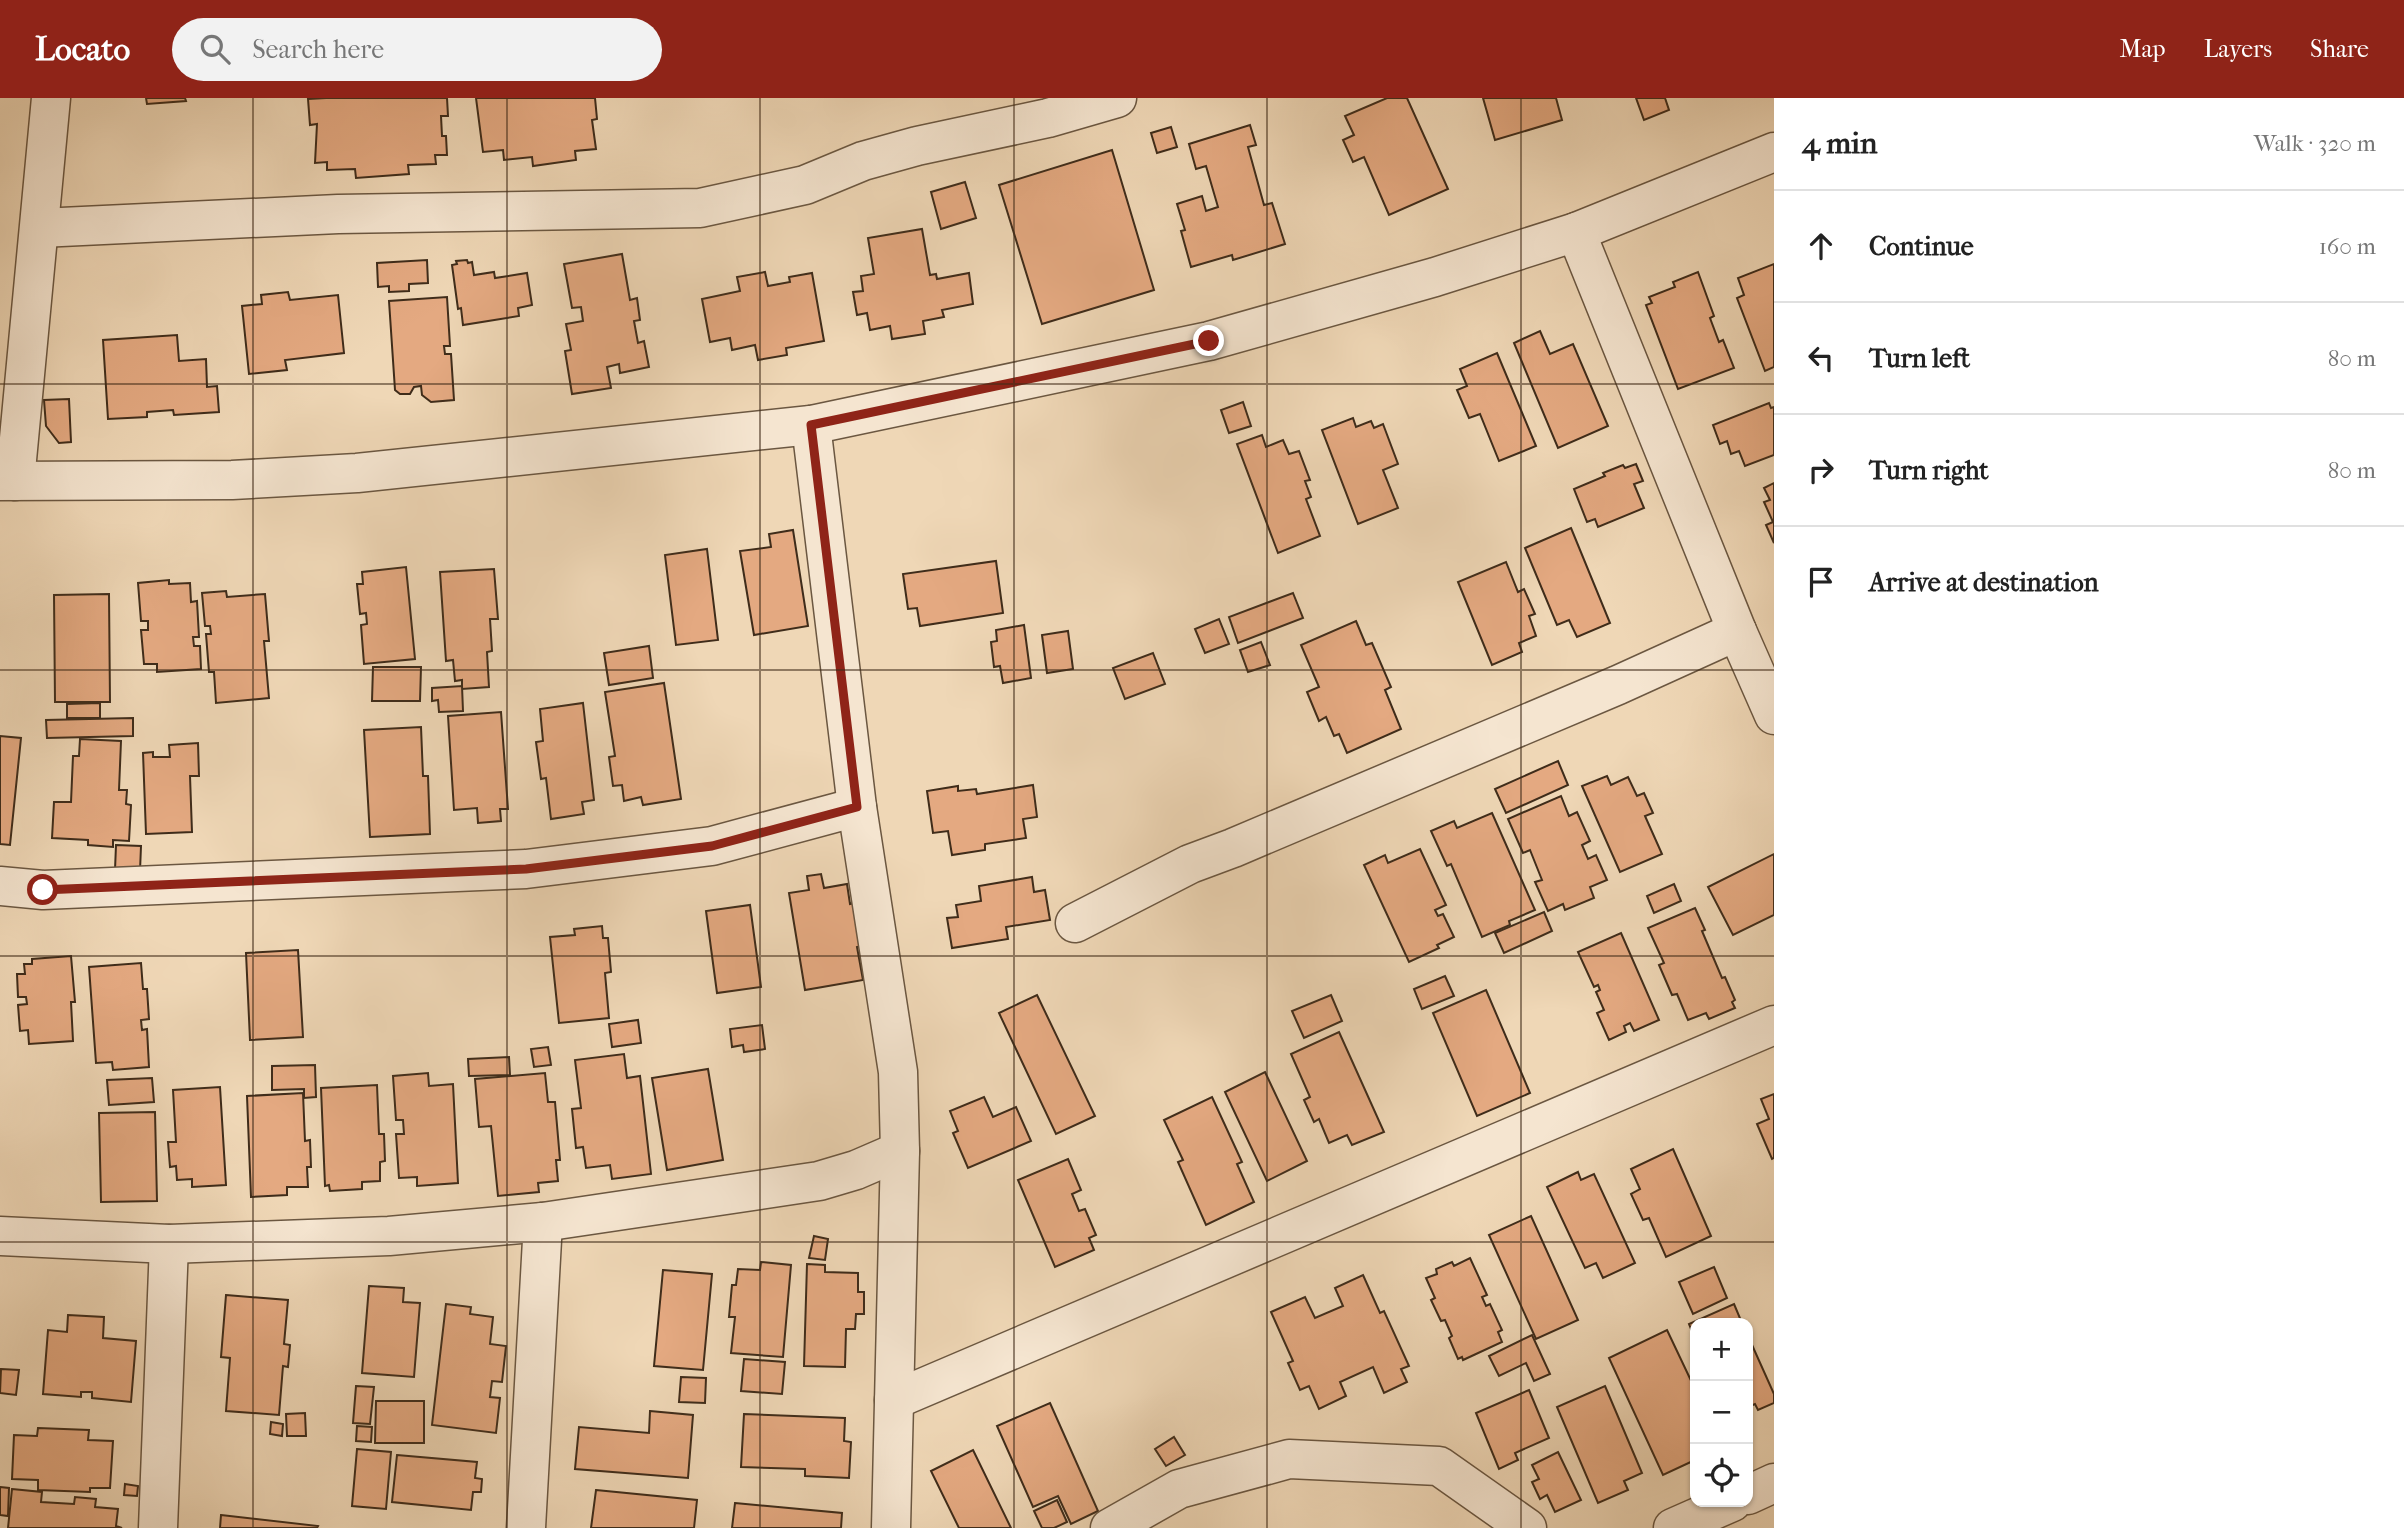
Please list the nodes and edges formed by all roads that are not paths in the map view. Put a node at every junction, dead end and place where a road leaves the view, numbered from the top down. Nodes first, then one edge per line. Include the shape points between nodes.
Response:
1 (51, 98) edge
2 (1116, 98) edge
3 (1774, 152) edge
4 (40, 228) junction
5 (1576, 232) junction
6 (811, 425) junction
7 (8, 481) edge
8 (1737, 631) junction
9 (1774, 715) edge
10 (857, 807) junction
11 (0, 886) edge
12 (1076, 923) dead end
13 (1774, 1025) edge
14 (900, 1151) junction
15 (543, 1222) junction
16 (0, 1236) edge
17 (169, 1244) junction
18 (894, 1400) junction
19 (1774, 1483) edge
20 (1753, 1493) edge
21 (1721, 1507) edge
22 (158, 1528) edge
23 (526, 1528) edge
24 (891, 1528) edge
25 (1110, 1528) edge
26 (1527, 1528) edge
27 (1674, 1528) edge

1 - 4 street
2 - 4 street via 1048,118 916,146 805,185 700,208 338,214
3 - 5 street
4 - 7 street
5 - 6 street via 1209,341
5 - 8 street
6 - 7 street via 357,473 232,480
6 - 10 street
8 - 9 street
8 - 12 street via 1190,864
10 - 11 street via 712,846 526,869 43,890
10 - 14 street via 898,1072
13 - 18 street
14 - 15 street via 819,1181
14 - 18 street
15 - 17 street via 390,1236
15 - 23 street
16 - 17 street
17 - 22 street
18 - 24 street
19 - 20 street
21 - 27 street
25 - 26 street via 1179,1489 1289,1459 1439,1466

